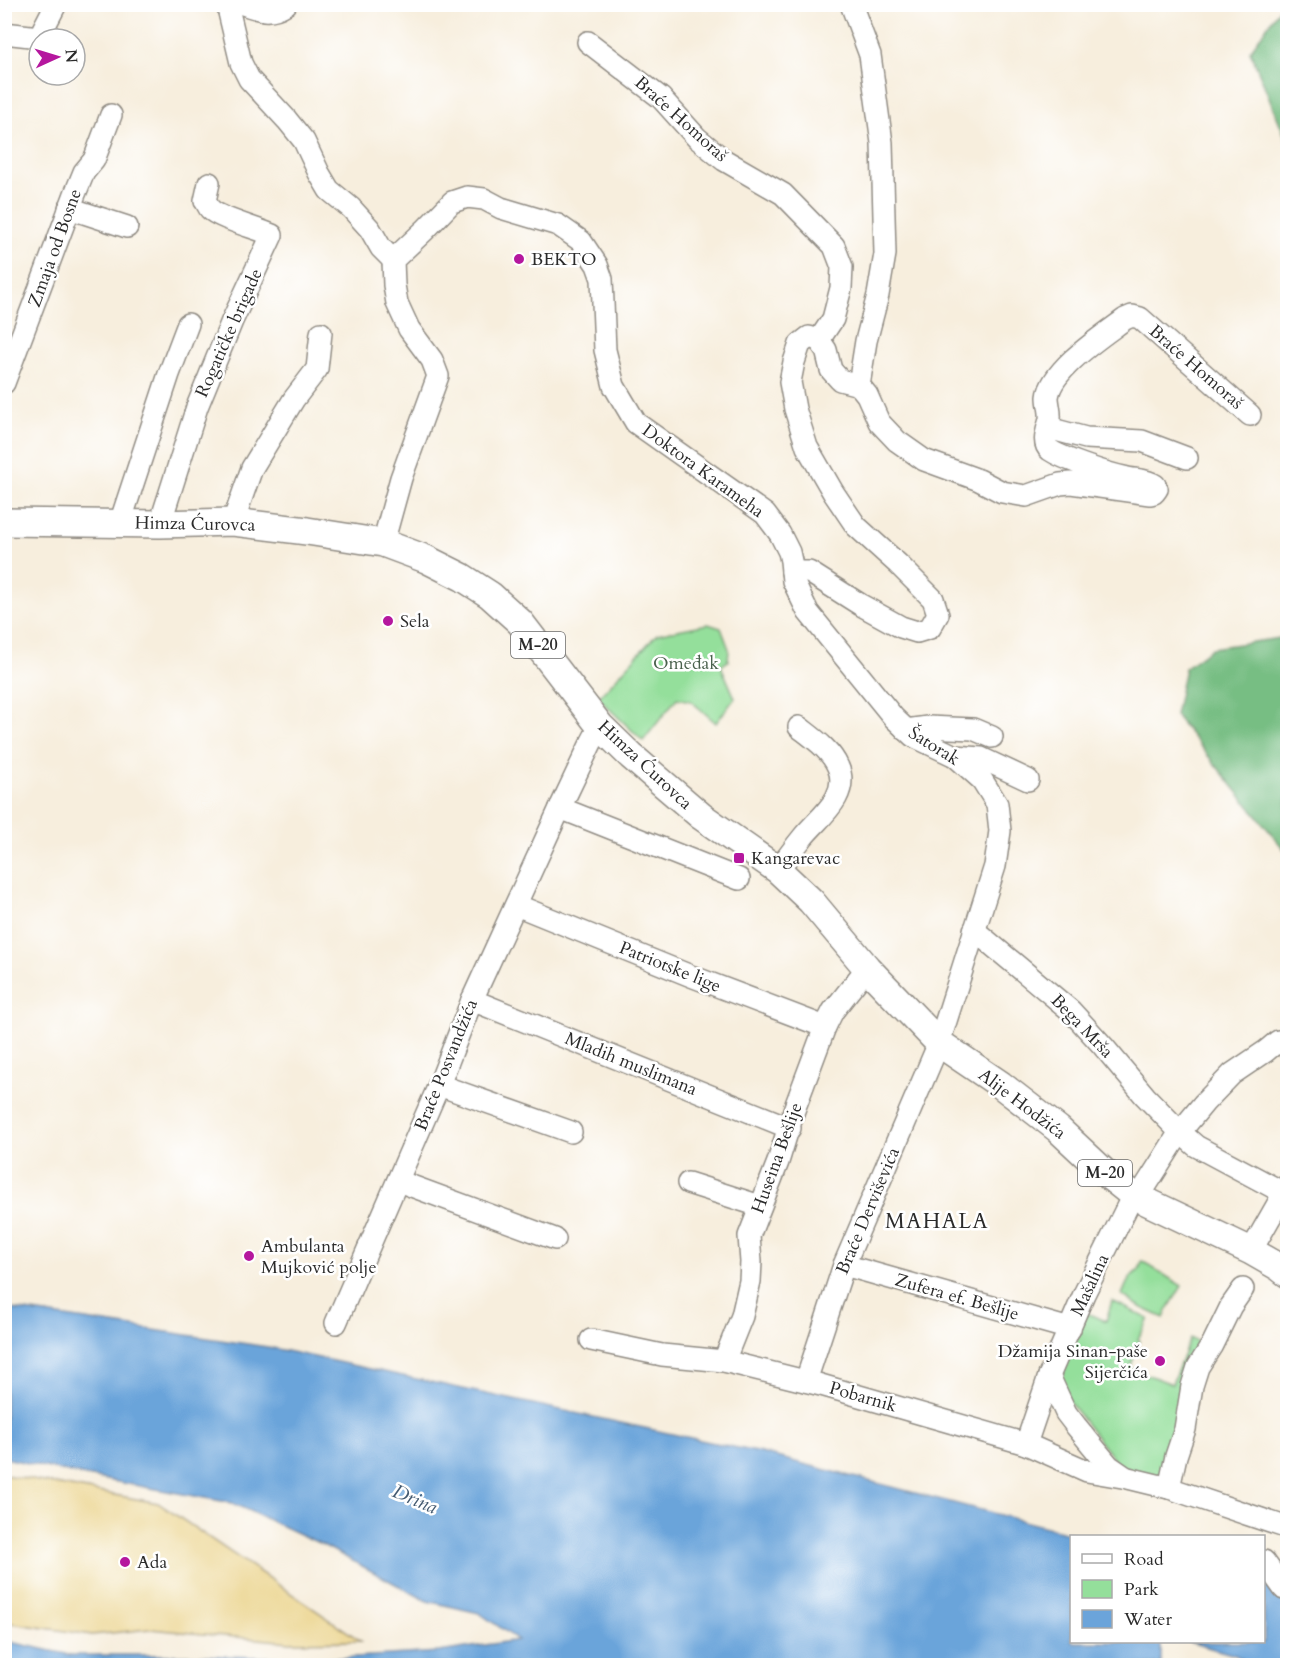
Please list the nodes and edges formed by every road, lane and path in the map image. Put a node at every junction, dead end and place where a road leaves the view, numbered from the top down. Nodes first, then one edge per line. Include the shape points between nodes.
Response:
1 (56, 4) edge
2 (227, 4) edge
3 (242, 4) edge
4 (286, 4) edge
5 (851, 4) edge
6 (4, 33) edge
7 (588, 42) dead end
8 (111, 115) dead end
9 (209, 183) dead end
10 (69, 208) junction
11 (128, 228) dead end
12 (393, 260) junction
13 (188, 324) dead end
14 (321, 333) dead end
15 (819, 340) junction
16 (4, 383) edge
17 (859, 386) junction
18 (1250, 415) dead end
19 (1048, 428) junction
20 (1187, 458) dead end
21 (4, 522) edge
22 (233, 522) junction
23 (120, 523) junction
24 (160, 524) junction
25 (383, 543) junction
26 (792, 573) junction
27 (600, 726) junction
28 (799, 728) dead end
29 (906, 730) junction
30 (992, 737) dead end
31 (955, 756) junction
32 (1029, 780) dead end
33 (560, 808) junction
34 (778, 870) junction
35 (739, 879) dead end
36 (516, 904) junction
37 (974, 930) junction
38 (867, 968) junction
39 (472, 1000) junction
40 (825, 1027) junction
41 (939, 1044) junction
42 (1287, 1048) edge
43 (439, 1085) junction
44 (790, 1128) junction
45 (571, 1132) dead end
46 (1179, 1132) junction
47 (398, 1180) junction
48 (688, 1183) dead end
49 (1135, 1196) junction
50 (760, 1206) junction
51 (555, 1239) dead end
52 (1251, 1251) junction
53 (844, 1265) junction
54 (1287, 1274) edge
55 (1243, 1289) dead end
56 (336, 1323) dead end
57 (1070, 1329) junction
58 (591, 1340) dead end
59 (724, 1361) junction
60 (1049, 1376) junction
61 (806, 1381) junction
62 (1026, 1444) junction
63 (1128, 1478) junction
64 (1169, 1488) junction
65 (1257, 1527) edge
66 (1287, 1528) edge
67 (1265, 1564) edge
68 (1284, 1589) dead end

1 - 6 street via 39,37
2 - 12 street via 249,80 304,141 329,190 351,208
3 - 4 street via 276,10
5 - 17 street via 870,55 882,143 885,254
7 - 15 street, Braće Homoraš via 661,98 724,160 783,194 834,246 842,267 841,288 833,319
8 - 10 street, Zmaja od Bosne via 94,160 84,172
9 - 24 street, Rogatičke brigade via 205,201 210,210 272,235 197,407
10 - 11 street
10 - 16 street, Zmaja od Bosne
12 - 25 street via 397,303 438,376 401,478
12 - 26 street, Doktora Karameha via 452,202 467,196 558,225 581,241 602,279 605,350 614,386 636,423 765,514 789,552
13 - 23 street
14 - 22 street via 317,369 252,468
15 - 17 street via 831,370 840,380
15 - 26 street via 808,337 800,344 790,382 807,447 856,526 933,599 938,614 930,628 917,632 861,605 809,572
17 - 19 street, Braće Homoraš via 879,422 897,441 924,460 1002,492 1026,496 1071,483 1150,494 1157,489 1151,482 1099,470 1051,450 1045,438
18 - 19 street, Braće Homoraš via 1140,318 1132,316 1063,369 1048,396
19 - 20 street via 1086,438 1142,441
21 - 23 main road, Himza Ćurovca / M-20
22 - 24 main road, Himza Ćurovca / M-20
22 - 25 main road, Himza Ćurovca / M-20
23 - 24 main road, Himza Ćurovca / M-20
25 - 27 main road, Himza Ćurovca / M-20 via 426,559 490,595 520,622
26 - 29 street, Šatorak via 808,612
27 - 33 street, Braće Posvandžića
27 - 34 main road, Himza Ćurovca / M-20 via 701,816
28 - 34 street via 825,748 839,767 841,783 832,805
29 - 30 street via 973,729
29 - 31 street, Šatorak
31 - 32 street via 981,758
31 - 37 street, Šatorak via 982,780 997,804 1000,831 995,866
33 - 35 street
33 - 36 street, Braće Posvandžića
34 - 38 main road, Himza Ćurovca / M-20 via 811,900
36 - 39 street, Braće Posvandžića
36 - 40 street, Patriotske lige
37 - 41 street, Šatorak
37 - 46 street, Bega Mrša via 1071,1011
38 - 40 street, Huseina Bešlije
38 - 41 main road, Himza Ćurovca / M-20
39 - 43 street, Braće Posvandžića
39 - 44 street, Mladih muslimana
40 - 44 street, Huseina Bešlije
41 - 49 main road, Alije Hodžića / M-20 via 1058,1129
41 - 53 street, Braće Derviševića
42 - 46 street, Mašalina via 1278,1041 1232,1074
43 - 45 street
43 - 47 street, Braće Posvandžića
44 - 50 street, Huseina Bešlije
46 - 49 street, Mašalina
46 - 52 street, Bega Mrša via 1196,1146 1284,1193
47 - 51 street
47 - 56 street, Braće Posvandžića
48 - 50 street
49 - 52 main road, Alije Hodžića / M-20
49 - 57 street, Mašalina
50 - 59 street, Huseina Bešlije via 749,1236 751,1271 742,1316
52 - 54 main road, Alije Hodžića / M-20
53 - 57 street, Zufera ef. Bešlije
53 - 61 street, Braće Derviševića
55 - 64 street via 1198,1367
57 - 60 street, Mašalina
58 - 59 street, Pobarnik via 662,1355
59 - 61 street, Pobarnik
60 - 62 street, Mašalina
60 - 63 street, Pobarnik via 1066,1413 1084,1437 1109,1466
61 - 62 street, Pobarnik
62 - 63 street, Pobarnik via 1087,1471
63 - 64 street, Pobarnik
64 - 65 street, Pobarnik
65 - 66 street, Pobarnik
67 - 68 street

